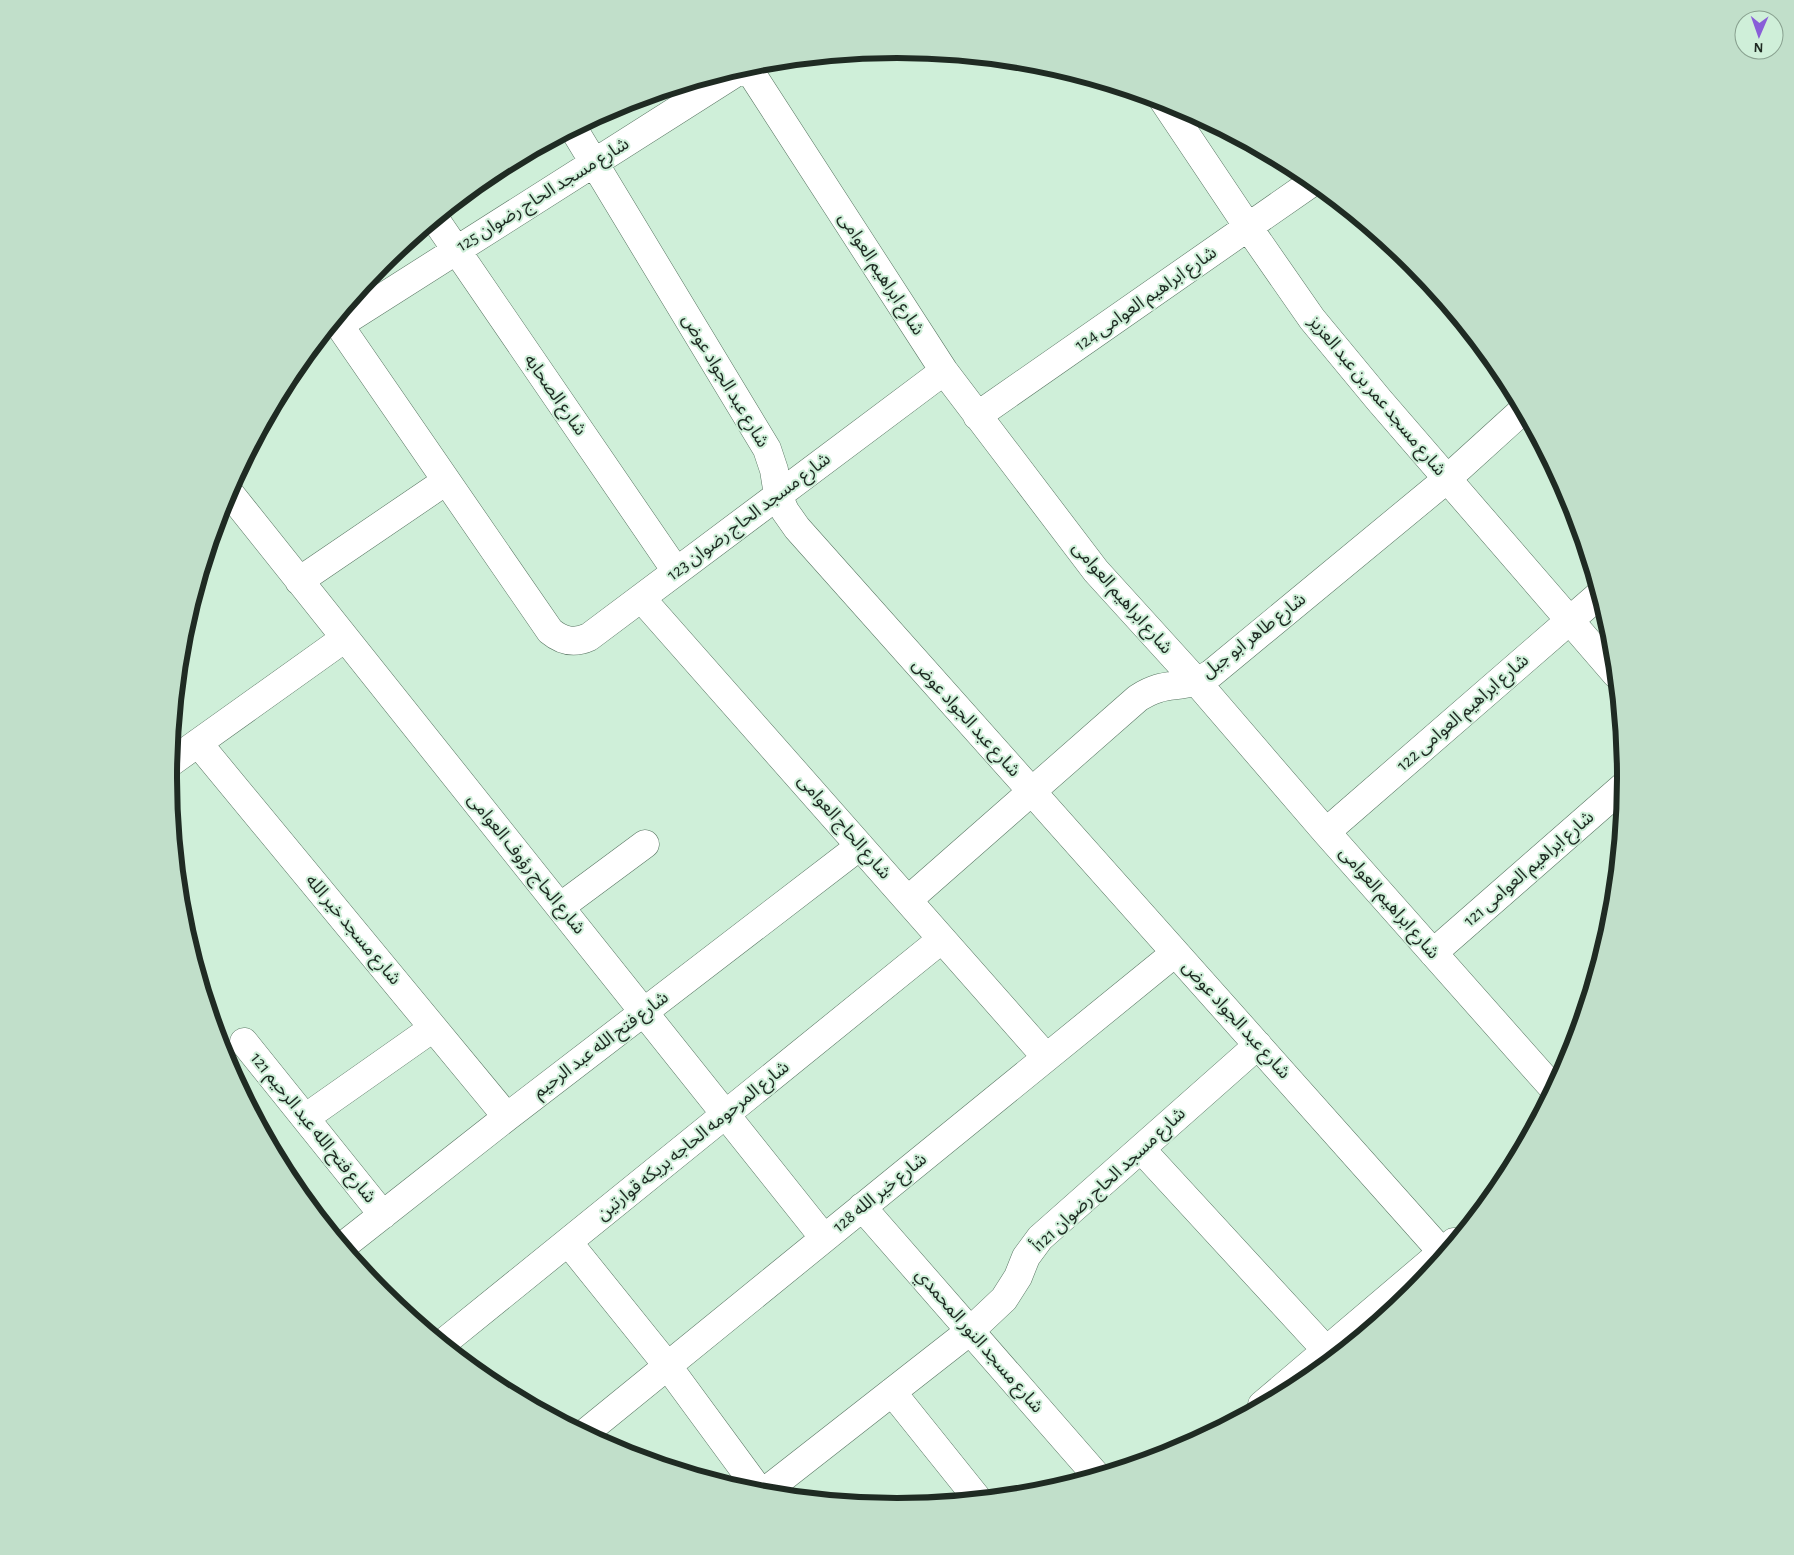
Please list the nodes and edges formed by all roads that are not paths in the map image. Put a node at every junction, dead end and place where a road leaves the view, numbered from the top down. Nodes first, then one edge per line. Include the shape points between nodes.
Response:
1 (752, 72) edge
2 (726, 78) edge
3 (1169, 111) edge
4 (576, 133) edge
5 (594, 163) junction
6 (1307, 186) edge
7 (438, 223) edge
8 (1248, 227) junction
9 (456, 251) junction
10 (343, 318) edge
11 (338, 324) edge
12 (944, 371) junction
13 (1519, 414) edge
14 (978, 416) junction
15 (1447, 480) junction
16 (446, 481) junction
17 (778, 495) junction
18 (234, 498) edge
19 (676, 571) junction
20 (299, 581) junction
21 (641, 598) junction
22 (1594, 600) edge
23 (1570, 621) junction
24 (345, 638) junction
25 (1608, 664) edge
26 (1196, 681) junction
27 (198, 743) junction
28 (178, 757) edge
29 (1032, 792) junction
30 (1616, 792) edge
31 (1326, 832) junction
32 (645, 844) dead end
33 (860, 846) junction
34 (908, 900) junction
35 (560, 907) junction
36 (942, 939) junction
37 (1433, 952) junction
38 (1175, 953) junction
39 (644, 1012) junction
40 (434, 1028) junction
41 (244, 1042) dead end
42 (1258, 1045) junction
43 (1046, 1057) junction
44 (1549, 1083) edge
45 (726, 1114) junction
46 (507, 1117) junction
47 (305, 1118) junction
48 (1141, 1149) junction
49 (862, 1207) junction
50 (382, 1215) junction
51 (824, 1238) junction
52 (348, 1242) edge
53 (568, 1242) junction
54 (1445, 1244) edge
55 (1424, 1267) edge
56 (970, 1331) junction
57 (447, 1340) edge
58 (1326, 1350) junction
59 (667, 1366) junction
60 (1292, 1379) edge
61 (892, 1392) junction
62 (590, 1428) edge
63 (1092, 1470) edge
64 (755, 1483) edge
65 (771, 1486) edge
66 (969, 1493) edge

1 - 12 street, شارع ابراهيم العوامى
2 - 5 street, شارع مسجد الحاج رضوان 125
3 - 8 street, شارع مسجد عمر بن عبد العزيز
4 - 5 street, شارع عبد الجواد عوض
5 - 9 street, شارع مسجد الحاج رضوان 125
5 - 17 street, شارع عبد الجواد عوض via 767,449
6 - 8 street, شارع ابراهيم العوامى 124
7 - 9 street, شارع الصحابه
8 - 14 street, شارع ابراهيم العوامى 124
8 - 15 street, شارع مسجد عمر بن عبد العزيز via 1312,319
9 - 10 street, شارع مسجد الحاج رضوان 125
9 - 19 street, شارع الصحابه
11 - 16 street
12 - 14 street, شارع ابراهيم العوامى
12 - 17 street, شارع مسجد الحاج رضوان 123
13 - 15 street, شارع طاهر ابو جبل
14 - 26 street, شارع ابراهيم العوامى via 1096,572
15 - 23 street, شارع مسجد عمر بن عبد العزيز
15 - 26 street, شارع طاهر ابو جبل via 1212,673
16 - 20 street
16 - 21 street, شارع مسجد الحاج رضوان 123 via 550,631 564,640 581,641 589,637
17 - 19 street, شارع مسجد الحاج رضوان 123
17 - 29 street, شارع عبد الجواد عوض via 797,528
18 - 20 street, شارع الحاج رؤوف العوامى
19 - 21 street, شارع مسجد الحاج رضوان 123
20 - 24 street, شارع الحاج رؤوف العوامى
21 - 33 street, شارع الحاج العوامى
22 - 23 street, شارع ابراهيم العوامى 122
23 - 25 street, شارع مسجد عمر بن عبد العزيز
23 - 31 street, شارع ابراهيم العوامى 122
24 - 27 street
24 - 35 street, شارع الحاج رؤوف العوامى
26 - 29 street, شارع طاهر ابو جبل via 1150,690 1138,698
26 - 31 street, شارع ابراهيم العوامى
27 - 28 street
27 - 40 street, شارع مسجد خير الله
29 - 34 street, شارع طاهر ابو جبل
29 - 38 street, شارع عبد الجواد عوض
30 - 37 street, شارع ابراهيم العوامى 121
31 - 37 street, شارع ابراهيم العوامى
32 - 35 street
33 - 34 street, شارع الحاج العوامى
33 - 39 street, شارع فتح الله عبد الرحيم
34 - 36 street, شارع الحاج العوامى
35 - 39 street, شارع الحاج رؤوف العوامى
36 - 43 street, شارع الحاج العوامى
36 - 45 street, شارع المرحومه الحاجه بريكه قوارتين
37 - 44 street, شارع ابراهيم العوامى
38 - 42 street, شارع عبد الجواد عوض
38 - 43 street, شارع خير الله 128
39 - 45 street, شارع الحاج رؤوف العوامى
39 - 46 street, شارع فتح الله عبد الرحيم
40 - 46 street, شارع مسجد خير الله
40 - 47 street
41 - 47 street, شارع فتح الله عبد الرحيم 121
42 - 48 street, شارع مسجد الحاج رضوان 121أ
42 - 54 street, شارع عبد الجواد عوض
43 - 49 street, شارع خير الله 128
45 - 51 street, شارع الحاج رؤوف العوامى
45 - 53 street, شارع المرحومه الحاجه بريكه قوارتين
46 - 50 street, شارع فتح الله عبد الرحيم
47 - 50 street, شارع فتح الله عبد الرحيم 121
48 - 56 street, شارع مسجد الحاج رضوان 121أ via 1040,1238 1004,1299
48 - 58 street
49 - 51 street, شارع خير الله 128
49 - 56 street, شارع مسجد النور المحمدي
50 - 52 street, شارع فتح الله عبد الرحيم
51 - 59 street, شارع خير الله 128
53 - 57 street, شارع المرحومه الحاجه بريكه قوارتين
53 - 59 street
55 - 58 street
56 - 61 street, شارع مسجد الحاج رضوان 121أ
56 - 63 street, شارع مسجد النور المحمدي
58 - 60 street
59 - 62 street, شارع خير الله 128
59 - 64 street
61 - 65 street, شارع مسجد الحاج رضوان 121أ
61 - 66 street

